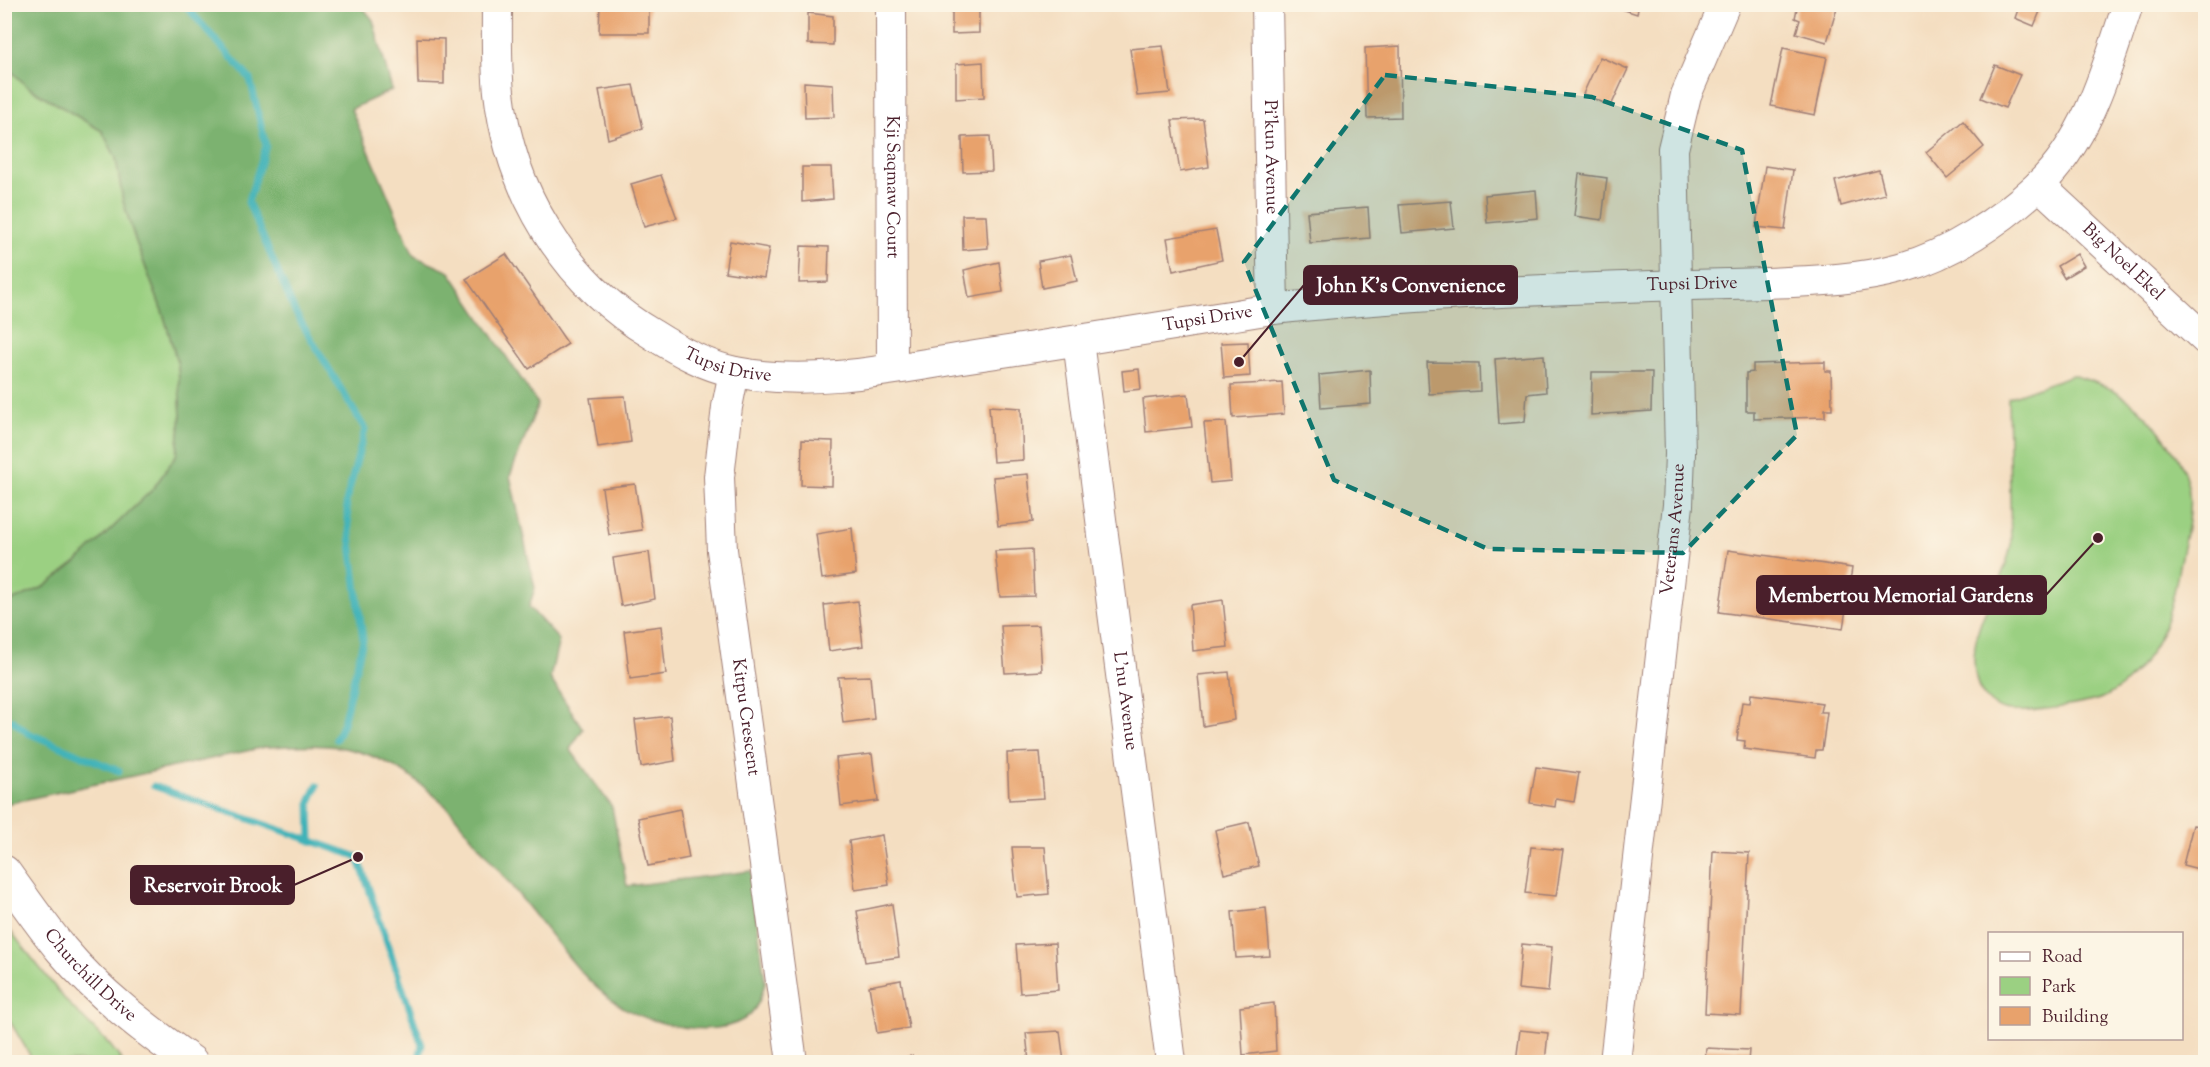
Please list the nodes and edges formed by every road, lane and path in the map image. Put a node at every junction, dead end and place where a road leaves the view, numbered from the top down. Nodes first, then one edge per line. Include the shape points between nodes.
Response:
1 (497, 4) edge
2 (891, 4) edge
3 (1267, 4) edge
4 (1725, 4) edge
5 (2128, 4) edge
6 (2039, 185) junction
7 (1676, 286) junction
8 (1273, 309) junction
9 (1078, 340) junction
10 (2205, 340) edge
11 (892, 369) junction
12 (734, 372) junction
13 (4, 872) edge
14 (191, 1062) edge
15 (792, 1062) edge
16 (1171, 1062) edge
17 (1615, 1062) edge

1 - 12 street, Tupsi Drive via 499,91 505,125 522,185 548,233 591,288 636,325 693,357
2 - 11 street, Kji Saqmaw Court
3 - 8 street, Pi'kun Avenue
4 - 7 street, Veterans Avenue via 1686,95 1675,140 1672,168
5 - 6 street, Tupsi Drive via 2091,107 2059,162
6 - 7 street, Tupsi Drive via 1963,241 1902,267 1828,281
6 - 10 street, Big Noel Ekel
7 - 8 street, Tupsi Drive via 1402,297
7 - 17 street, Veterans Avenue via 1678,505
8 - 9 street, Tupsi Drive
9 - 11 street, Tupsi Drive
9 - 16 street, L'nu Avenue
11 - 12 street, Tupsi Drive via 785,378
12 - 15 street, Kitpu Crescent via 719,477 722,549
13 - 14 main road, Churchill Drive via 62,950 102,992

